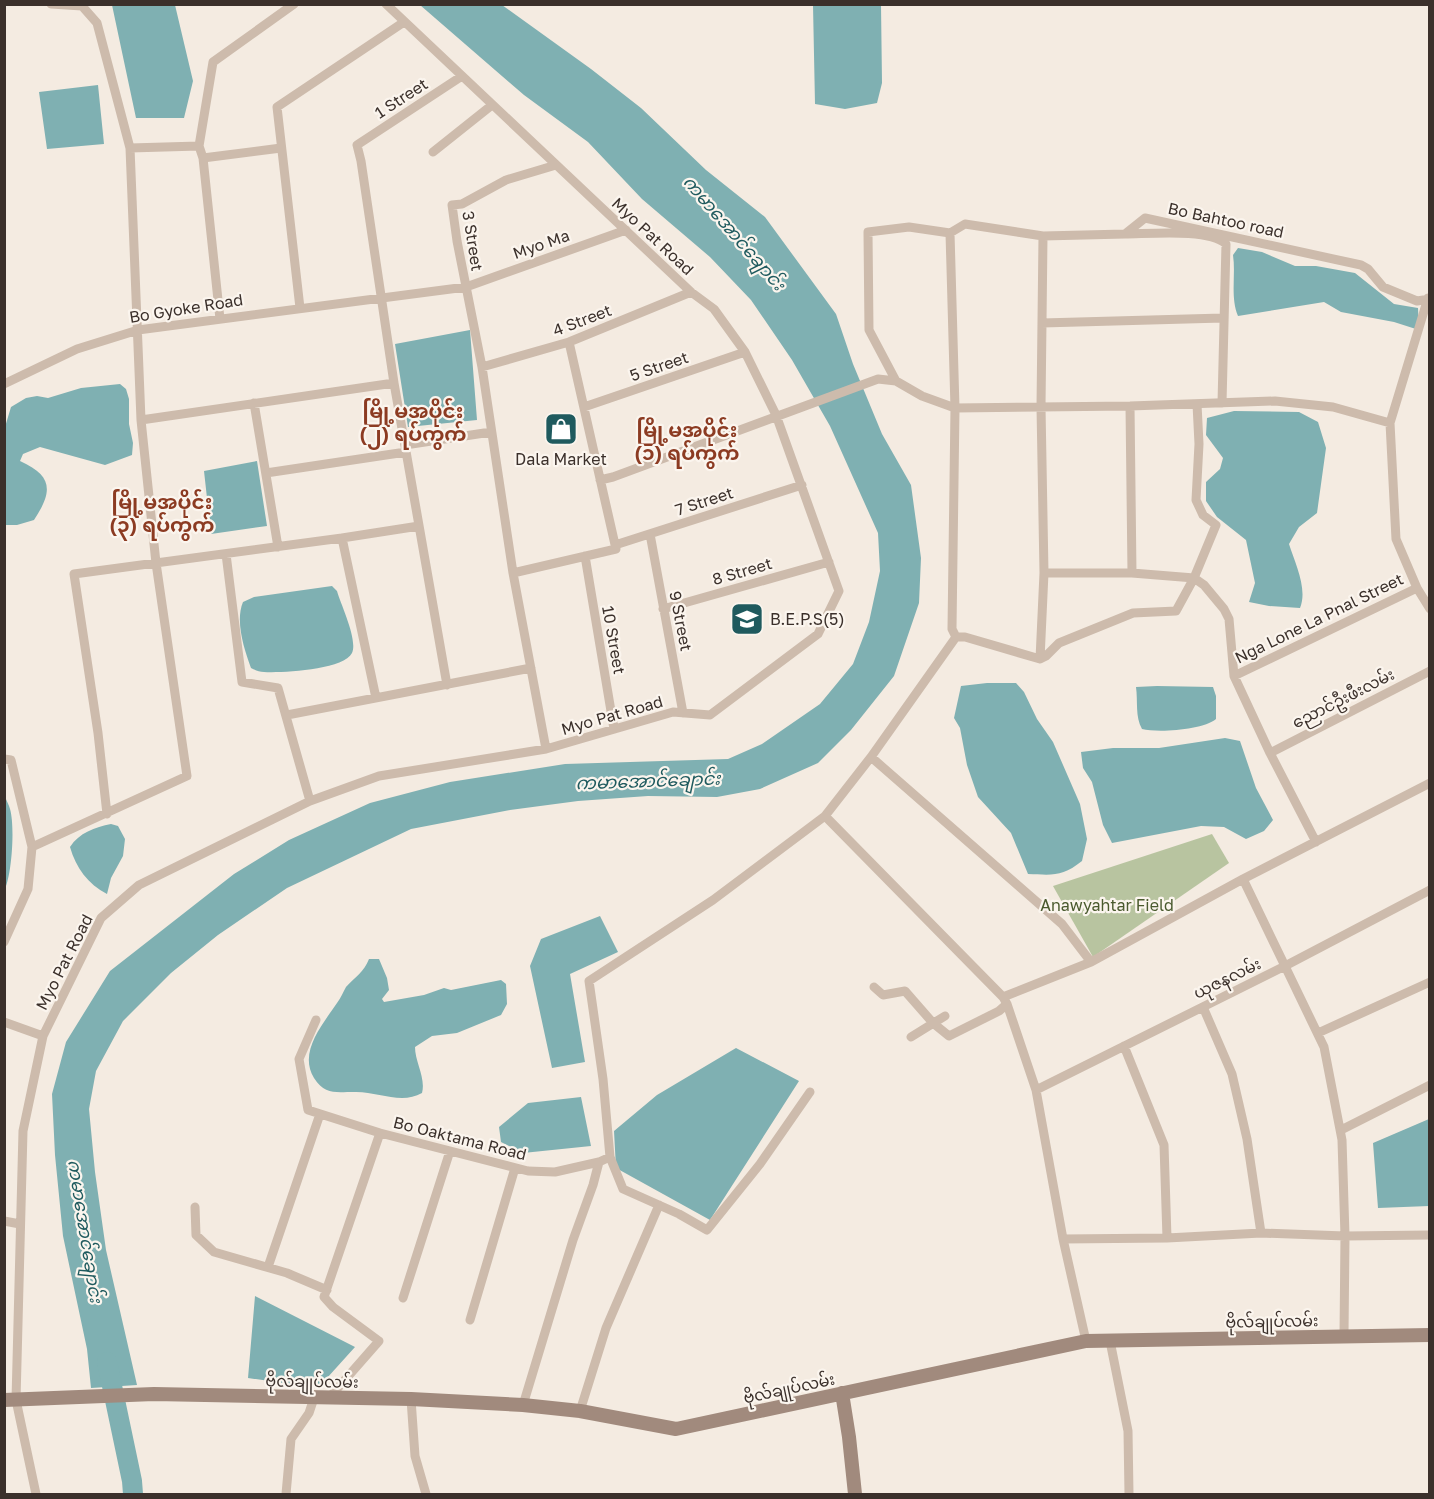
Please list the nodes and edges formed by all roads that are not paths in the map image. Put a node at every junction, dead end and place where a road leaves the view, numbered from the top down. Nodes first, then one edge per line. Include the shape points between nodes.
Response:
1 (51, 4) edge
2 (294, 4) edge
3 (386, 4) edge
4 (404, 22) junction
5 (462, 76) junction
6 (492, 105) junction
7 (199, 146) junction
8 (130, 148) junction
9 (281, 148) junction
10 (433, 152) dead end
11 (203, 158) junction
12 (556, 165) junction
13 (626, 230) junction
14 (950, 232) junction
15 (1125, 234) junction
16 (1043, 236) junction
17 (466, 287) junction
18 (691, 292) junction
19 (382, 298) junction
20 (1429, 299) edge
21 (300, 308) junction
22 (1222, 318) junction
23 (220, 319) junction
24 (1042, 323) junction
25 (138, 330) junction
26 (569, 342) junction
27 (745, 352) junction
28 (482, 367) junction
29 (896, 381) junction
30 (394, 382) junction
31 (4, 384) edge
32 (254, 403) junction
33 (1222, 403) junction
34 (1197, 404) junction
35 (1130, 406) junction
36 (584, 407) junction
37 (1041, 407) junction
38 (955, 408) junction
39 (776, 415) junction
40 (141, 420) junction
41 (1390, 423) junction
42 (491, 432) junction
43 (405, 448) junction
44 (266, 473) junction
45 (600, 480) junction
46 (802, 485) junction
47 (418, 526) junction
48 (650, 534) junction
49 (342, 538) junction
50 (615, 545) junction
51 (278, 547) junction
52 (226, 554) junction
53 (585, 556) junction
54 (829, 562) junction
55 (156, 563) junction
56 (513, 573) junction
57 (1044, 573) junction
58 (1132, 573) junction
59 (1194, 578) junction
60 (1417, 588) junction
61 (663, 609) junction
62 (1430, 609) edge
63 (956, 637) junction
64 (1040, 659) junction
65 (531, 668) junction
66 (1430, 671) edge
67 (1234, 676) junction
68 (447, 685) junction
69 (376, 698) junction
70 (683, 713) junction
71 (287, 715) junction
72 (614, 729) junction
73 (546, 749) junction
74 (1270, 753) junction
75 (871, 757) junction
76 (8, 759) edge
77 (1430, 783) edge
78 (310, 801) junction
79 (106, 814) junction
80 (825, 816) junction
81 (1316, 842) junction
82 (32, 847) junction
83 (1243, 879) junction
84 (1430, 890) edge
85 (4, 942) edge
86 (1090, 962) junction
87 (1285, 966) junction
88 (1430, 982) edge
89 (874, 987) dead end
90 (1005, 1001) junction
91 (1203, 1007) junction
92 (945, 1016) dead end
93 (316, 1020) dead end
94 (4, 1022) edge
95 (933, 1023) junction
96 (1318, 1033) junction
97 (43, 1036) junction
98 (911, 1037) dead end
99 (1124, 1046) junction
100 (1430, 1085) edge
101 (1036, 1090) junction
102 (810, 1092) dead end
103 (320, 1114) junction
104 (1341, 1130) junction
105 (380, 1133) junction
106 (450, 1151) junction
107 (610, 1157) junction
108 (599, 1162) junction
109 (515, 1168) junction
110 (659, 1205) junction
111 (195, 1207) dead end
112 (4, 1221) edge
113 (20, 1224) junction
114 (1261, 1233) junction
115 (1430, 1235) edge
116 (1345, 1236) junction
117 (1167, 1238) junction
118 (1063, 1239) junction
119 (268, 1267) junction
120 (327, 1290) junction
121 (403, 1298) dead end
122 (470, 1320) dead end
123 (1344, 1335) junction
124 (1430, 1335) edge
125 (1086, 1341) junction
126 (1110, 1341) junction
127 (842, 1393) junction
128 (314, 1398) junction
129 (329, 1398) junction
130 (411, 1399) junction
131 (10, 1400) edge
132 (523, 1405) junction
133 (580, 1411) junction
134 (36, 1494) edge
135 (286, 1494) edge
136 (426, 1494) edge
137 (855, 1494) edge
138 (1129, 1494) edge

1 - 8 street via 82,6 97,23
2 - 7 street via 213,62
3 - 4 street, Myo Pat Road
4 - 5 street, Myo Pat Road
4 - 9 street via 277,107
5 - 6 street, Myo Pat Road
5 - 19 street, 1 Street via 357,145
6 - 10 street
6 - 12 street, Myo Pat Road
7 - 8 street
7 - 11 street
8 - 25 street
9 - 11 street
9 - 21 street
11 - 23 street
12 - 13 street, Myo Pat Road
12 - 17 street, 3 Street via 506,180 462,204 452,205
13 - 17 street, Myo Ma
13 - 18 street, Myo Pat Road
14 - 16 street via 965,224
14 - 29 street via 909,227 868,232 869,330
14 - 38 street
15 - 16 street
15 - 20 street, Bo Bahtoo road via 1145,218 1270,244 1360,265 1383,287 1417,301
15 - 22 street via 1220,238 1226,244
16 - 24 street
17 - 19 street, Myo Ma
17 - 28 street
18 - 26 street, 4 Street
18 - 27 street, Myo Pat Road via 714,309
19 - 21 street, Bo Gyoke Road
19 - 30 street
20 - 41 street
21 - 23 street, Bo Gyoke Road
22 - 24 street
22 - 33 street
23 - 25 street, Bo Gyoke Road
24 - 37 street
25 - 31 street, Bo Gyoke Road via 77,349
25 - 40 street
26 - 28 street, 4 Street
26 - 36 street
27 - 36 street, 5 Street
27 - 39 street, Myo Pat Road
28 - 42 street
29 - 38 street
29 - 39 street via 878,379
30 - 32 street
30 - 43 street
32 - 40 street
32 - 44 street
33 - 34 street
33 - 41 street via 1275,401 1333,407
34 - 35 street
34 - 59 street via 1196,501 1203,515 1216,525
35 - 37 street
35 - 58 street
36 - 45 street
37 - 38 street
37 - 57 street
38 - 63 street via 952,629
39 - 45 street
39 - 46 street, Myo Pat Road
40 - 55 street
41 - 60 street via 1396,539
42 - 43 street
42 - 56 street
43 - 44 street
43 - 47 street
44 - 51 street
45 - 50 street
46 - 48 street, 7 Street
46 - 54 street, Myo Pat Road
47 - 49 street
47 - 68 street
48 - 50 street, 7 Street
48 - 61 street, 9 Street
49 - 51 street
49 - 69 street
50 - 53 street, 7 Street via 616,549
51 - 52 street
52 - 55 street
52 - 71 street via 242,682 278,688
53 - 56 street, 7 Street
53 - 72 street, 10 Street
54 - 61 street, 8 Street
54 - 70 street, Myo Pat Road via 839,591 818,634 710,715
55 - 79 street via 187,776
55 - 79 street via 74,574
56 - 65 street
57 - 58 street
57 - 64 street
58 - 59 street
59 - 64 street via 1176,611 1133,613 1059,644
59 - 67 street via 1218,601 1229,619
60 - 62 street
60 - 67 street, Nga Lone La Pnal Street
61 - 70 street, 9 Street
63 - 64 street
63 - 75 street
65 - 68 street
65 - 73 street
66 - 74 street, ညောင်ဦးဖီးလမ်း
67 - 74 street
68 - 69 street
69 - 71 street
70 - 72 street, Myo Pat Road via 673,712
71 - 78 street
72 - 73 street, Myo Pat Road
73 - 78 street, Myo Pat Road via 379,776
74 - 81 street
75 - 80 street
75 - 86 street via 1062,924
76 - 82 street
77 - 81 street
78 - 97 street, Myo Pat Road via 140,885 101,918
79 - 82 street
80 - 90 street
80 - 107 street via 713,900 589,981
81 - 83 street
82 - 85 street via 28,890
83 - 86 street
83 - 87 street
84 - 87 street, ယုဇနလမ်း
86 - 90 street
87 - 91 street, ယုဇနလမ်း
87 - 96 street
88 - 96 street
89 - 95 street via 883,995 905,991
90 - 95 street via 999,1011 952,1035
90 - 101 street
91 - 99 street, ယုဇနလမ်း
91 - 114 street via 1232,1074 1247,1139
92 - 95 street
93 - 103 street via 299,1059 308,1110
94 - 97 street
95 - 98 street
96 - 104 street
97 - 113 street, Myo Pat Road via 23,1131
99 - 101 street, ယုဇနလမ်း
99 - 117 street via 1164,1145
100 - 104 street
101 - 118 street
102 - 110 street via 707,1230
103 - 105 street
103 - 119 street
104 - 116 street
105 - 106 street, Bo Oaktama Road
105 - 120 street, Bo Oaktama Road
106 - 109 street, Bo Oaktama Road
106 - 121 street
107 - 108 street, Bo Oaktama Road
107 - 110 street via 624,1189
108 - 109 street, Bo Oaktama Road via 555,1172
108 - 132 street
109 - 122 street
110 - 133 street via 606,1328
111 - 119 street via 196,1235 208,1247
112 - 113 street
113 - 131 street, Myo Pat Road
114 - 116 street
114 - 117 street
115 - 116 street
116 - 123 street
117 - 118 street
118 - 125 street
119 - 120 street
120 - 129 street via 324,1296 333,1307 379,1341
123 - 124 street, ဗိုလ်ချုပ်လမ်း
123 - 126 street, ဗိုလ်ချုပ်လမ်း
125 - 126 street, ဗိုလ်ချုပ်လမ်း
125 - 127 street, ဗိုလ်ချုပ်လမ်း
126 - 138 street via 1128,1431
127 - 133 street, ဗိုလ်ချုပ်လမ်း via 676,1429
127 - 137 street
128 - 129 street, ဗိုလ်ချုပ်လမ်း
128 - 131 street, ဗိုလ်ချုပ်လမ်း via 154,1394
128 - 135 street via 291,1439
129 - 130 street, ဗိုလ်ချုပ်လမ်း
130 - 132 street, ဗိုလ်ချုပ်လမ်း
130 - 136 street via 415,1456
131 - 134 street, Myo Pat Road
132 - 133 street, ဗိုလ်ချုပ်လမ်း

